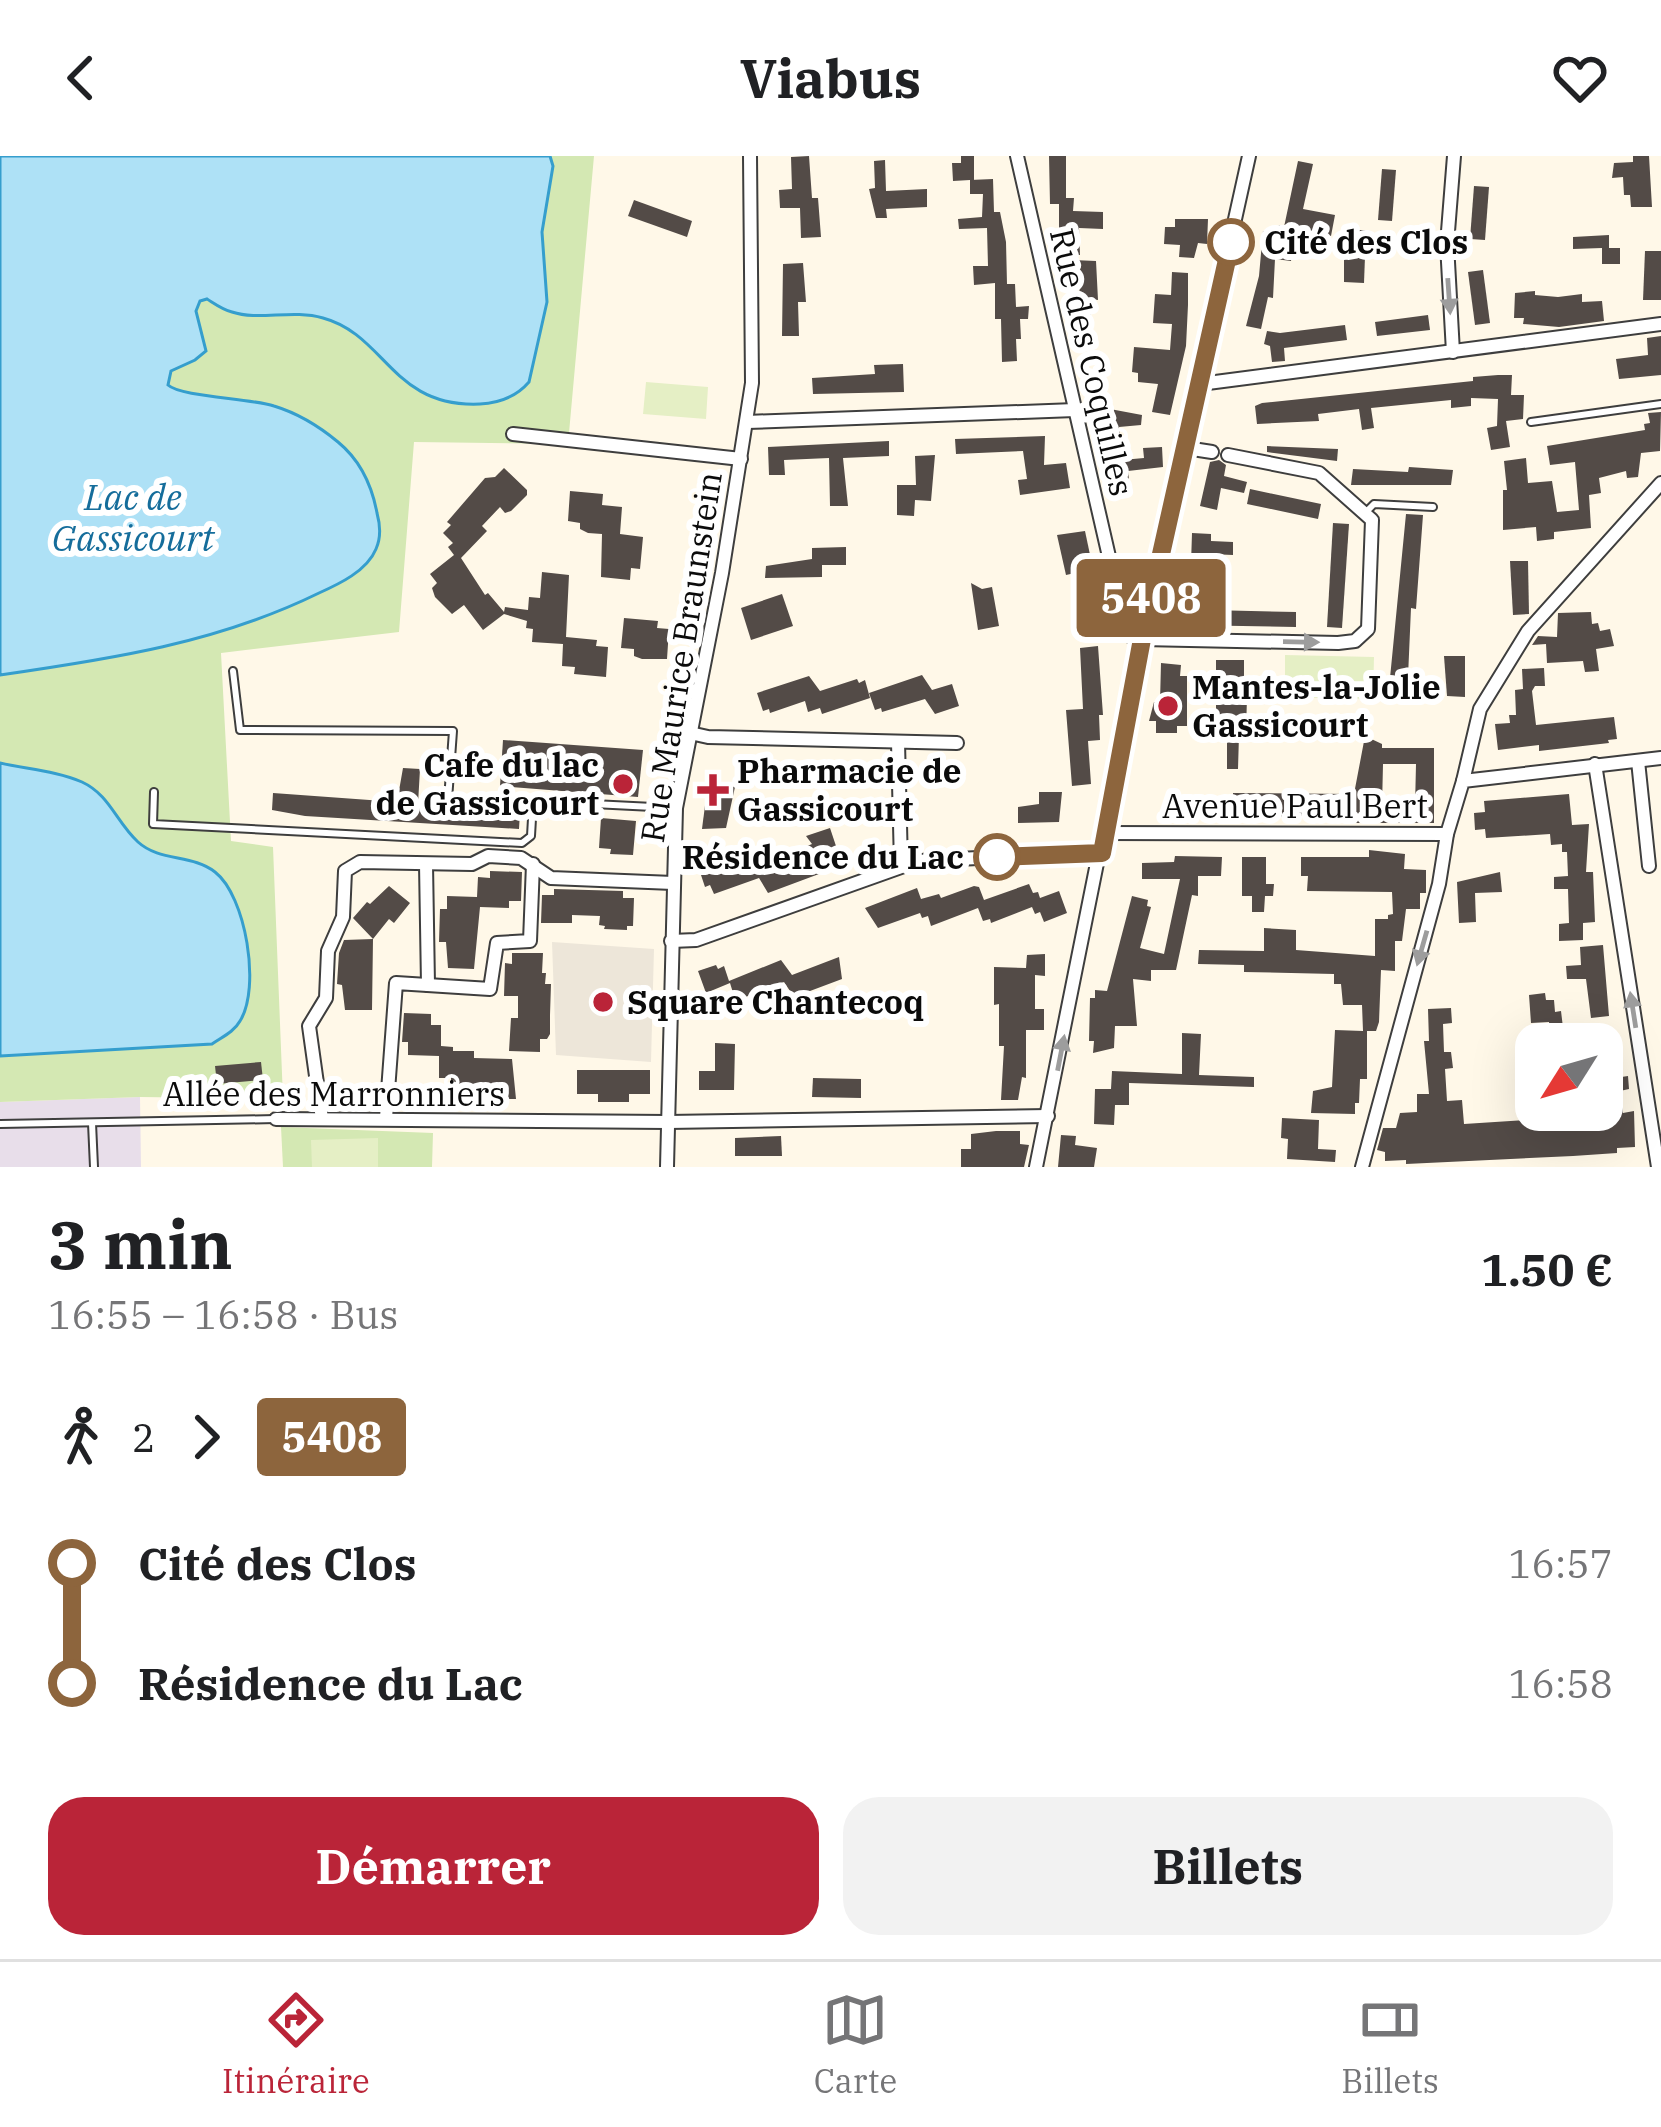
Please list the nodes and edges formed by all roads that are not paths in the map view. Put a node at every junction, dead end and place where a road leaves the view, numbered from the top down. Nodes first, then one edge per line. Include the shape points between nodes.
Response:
1 (750, 156) edge
2 (1017, 156) edge
3 (1249, 156) edge
4 (1454, 156) edge
5 (1661, 324) edge
6 (1453, 352) junction
7 (1200, 384) junction
8 (1661, 404) edge
9 (1076, 410) junction
10 (747, 422) junction
11 (1531, 422) dead end
12 (513, 434) dead end
13 (1186, 448) junction
14 (1212, 452) dead end
15 (1228, 455) dead end
16 (741, 459) junction
17 (1661, 483) edge
18 (1433, 507) dead end
19 (1366, 512) junction
20 (1142, 639) junction
21 (233, 671) dead end
22 (690, 733) junction
23 (898, 742) junction
24 (957, 743) dead end
25 (1661, 758) edge
26 (1637, 761) junction
27 (1595, 764) junction
28 (1462, 781) junction
29 (154, 792) dead end
30 (533, 801) junction
31 (676, 808) junction
32 (1104, 833) junction
33 (1447, 834) junction
34 (1102, 853) junction
35 (426, 864) junction
36 (533, 864) junction
37 (901, 865) junction
38 (1649, 866) dead end
39 (673, 883) junction
40 (671, 941) junction
41 (428, 985) junction
42 (1048, 1116) junction
43 (386, 1118) junction
44 (276, 1119) joint
45 (322, 1119) junction
46 (668, 1122) junction
47 (92, 1123) junction
48 (0, 1124) edge
49 (94, 1167) edge
50 (667, 1167) edge
51 (1036, 1167) edge
52 (1363, 1167) edge
53 (1658, 1167) edge

1 - 10 street, Rue Maurice Braunstein
2 - 9 street, Rue des Coquilles
3 - 7 street
4 -> 6 street via 1447,244
5 - 6 street
6 - 7 street
7 - 13 street
8 - 11 lane
9 - 10 street
9 - 20 street, Rue des Coquilles via 1124,631
10 - 16 street, Rue Maurice Braunstein
12 - 16 street
13 - 14 street
13 - 20 street
15 - 19 street via 1318,473
16 - 22 street, Rue Maurice Braunstein
17 - 28 street via 1528,631 1480,710
18 - 19 lane via 1374,503
20 -> 19 street via 1355,641 1368,629 1373,530
20 - 32 street
21 - 30 lane via 240,730 453,731 448,800
22 - 23 street
22 - 31 street, Rue Maurice Braunstein
23 - 24 street
23 - 37 street
25 - 26 street, Avenue Paul Bert
26 - 27 street, Avenue Paul Bert
26 - 38 street
27 - 28 street, Avenue Paul Bert
53 -> 27 street
28 - 33 street, Avenue Paul Bert
29 - 30 lane via 153,824 522,843 531,836
30 - 31 lane
31 - 39 street, Rue Maurice Braunstein
32 - 33 street, Avenue Paul Bert
32 - 34 street
33 -> 52 street
34 - 37 street
42 -> 34 street
35 - 36 street via 488,856
35 - 41 street
35 - 45 street via 359,862 345,871 326,998 309,1026
36 - 39 street via 551,878
36 - 41 street via 530,940 497,943 490,989
37 - 40 street via 696,940
39 - 40 street, Rue Maurice Braunstein
40 - 46 street, Rue Maurice Braunstein
41 - 43 street via 396,983
42 - 46 street, Allée des Marronniers
42 - 51 street
43 - 45 street, Allée des Marronniers
43 - 46 street, Allée des Marronniers
44 - 45 street, Allée des Marronniers
44 - 47 lane, Allée des Marronniers
46 - 50 street, Rue Maurice Braunstein
47 - 48 lane, Allée des Marronniers
47 - 49 lane

